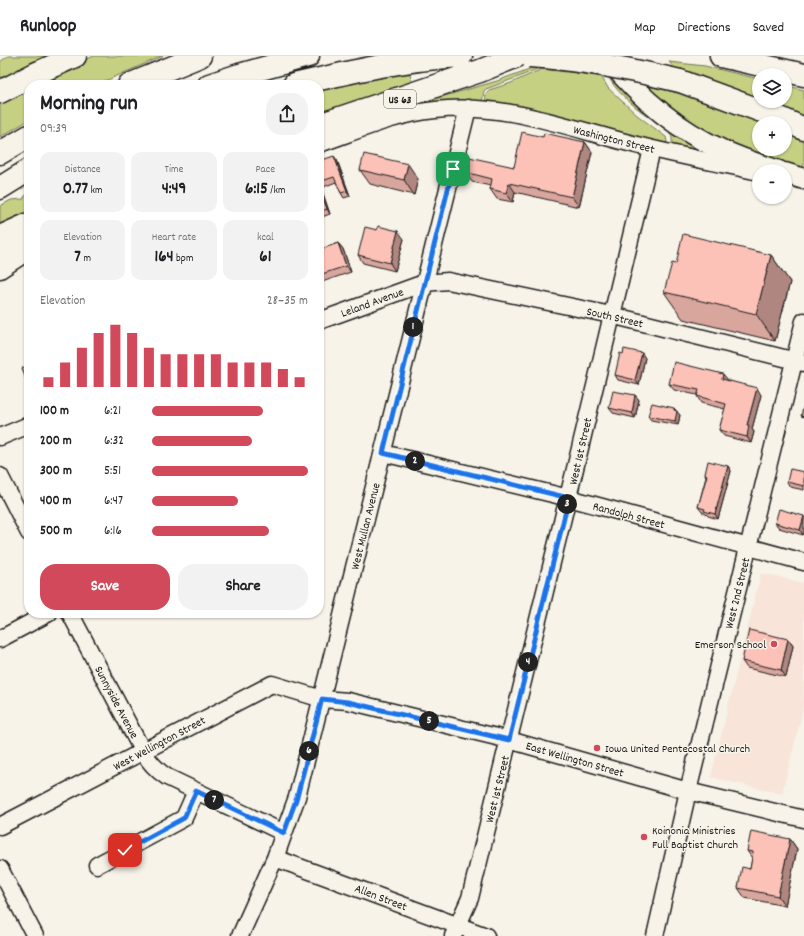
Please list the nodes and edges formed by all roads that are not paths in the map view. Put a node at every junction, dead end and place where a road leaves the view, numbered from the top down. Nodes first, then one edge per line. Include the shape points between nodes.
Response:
1 (75, 56) edge
2 (200, 56) edge
3 (308, 56) edge
4 (461, 56) edge
5 (517, 56) edge
6 (529, 56) edge
7 (606, 56) edge
8 (721, 56) edge
9 (804, 75) edge
10 (141, 80) edge
11 (224, 80) edge
12 (315, 80) edge
13 (0, 92) edge
14 (468, 108) junction
15 (324, 123) edge
16 (804, 129) edge
17 (24, 139) edge
18 (324, 142) edge
19 (652, 149) junction
20 (0, 153) edge
21 (760, 164) edge
22 (752, 170) edge
23 (24, 173) edge
24 (792, 176) edge
25 (792, 179) edge
26 (804, 180) edge
27 (24, 183) edge
28 (0, 188) edge
29 (0, 193) edge
30 (24, 226) edge
31 (0, 237) edge
32 (24, 237) edge
33 (0, 252) edge
34 (24, 254) edge
35 (0, 270) edge
36 (424, 283) junction
37 (611, 315) junction
38 (324, 319) edge
39 (804, 321) edge
40 (799, 362) edge
41 (24, 427) edge
42 (0, 437) edge
43 (383, 453) junction
44 (0, 476) edge
45 (569, 498) junction
46 (24, 523) edge
47 (748, 548) junction
48 (804, 562) edge
49 (40, 618) edge
50 (73, 618) edge
51 (0, 639) edge
52 (322, 699) junction
53 (509, 740) junction
54 (143, 752) junction
55 (196, 791) junction
56 (688, 791) junction
57 (804, 819) edge
58 (0, 826) edge
59 (284, 833) junction
60 (275, 858) junction
61 (97, 865) dead end
62 (0, 869) edge
63 (455, 931) edge
64 (35, 936) edge
65 (240, 936) edge
66 (486, 936) edge
67 (655, 936) edge

1 - 13 highway
2 - 10 highway
3 - 11 highway
4 - 12 highway via 410,61
5 - 15 highway, US 63
6 - 16 highway, bridge via 567,58 680,80
7 - 21 main road via 638,92 692,134 721,150
8 - 9 highway
14 - 18 street, Washington Street via 415,112
14 - 19 street, Washington Street via 498,110 526,116
14 - 36 street, West Mullan Avenue
17 - 20 highway
19 - 22 street, Washington Street
19 - 37 street, West 1st Street
23 - 28 highway
24 - 26 main road
25 - 26 street
27 - 29 highway
30 - 31 highway
32 - 33 main road
34 - 35 street
36 - 37 street, South Street via 448,281
36 - 38 street, Leland Avenue
36 - 43 street, West Mullan Avenue
37 - 40 street, South Street
37 - 45 street, West 1st Street
39 - 40 street, West 2nd Street
40 - 47 street, West 2nd Street
41 - 42 street
43 - 45 street, Randolph Street
43 - 52 street, West Mullan Avenue
44 - 46 street
45 - 47 street, Randolph Street
45 - 53 street, West 1st Street
47 - 48 street, Randolph Street
47 - 56 street, West 2nd Street
49 - 51 street
50 - 54 street, Sunnyside Avenue
52 - 53 street, East Wellington Street via 348,702
52 - 54 street, West Wellington Street via 272,684
52 - 59 street, West Mullan Avenue via 297,797
53 - 56 street, East Wellington Street
53 - 63 street, West 1st Street via 470,898
54 - 55 street, Sunnyside Avenue via 159,772
54 - 58 street, West Wellington Street
55 - 59 street, Sunnyside Avenue
55 - 61 street via 184,818
56 - 57 street, East Wellington Street
56 - 67 street, West 2nd Street
59 - 60 street, West Mullan Avenue
60 - 63 street, Allen Street
60 - 65 street, West Mullan Avenue
62 - 64 street
63 - 66 street, Allen Street

